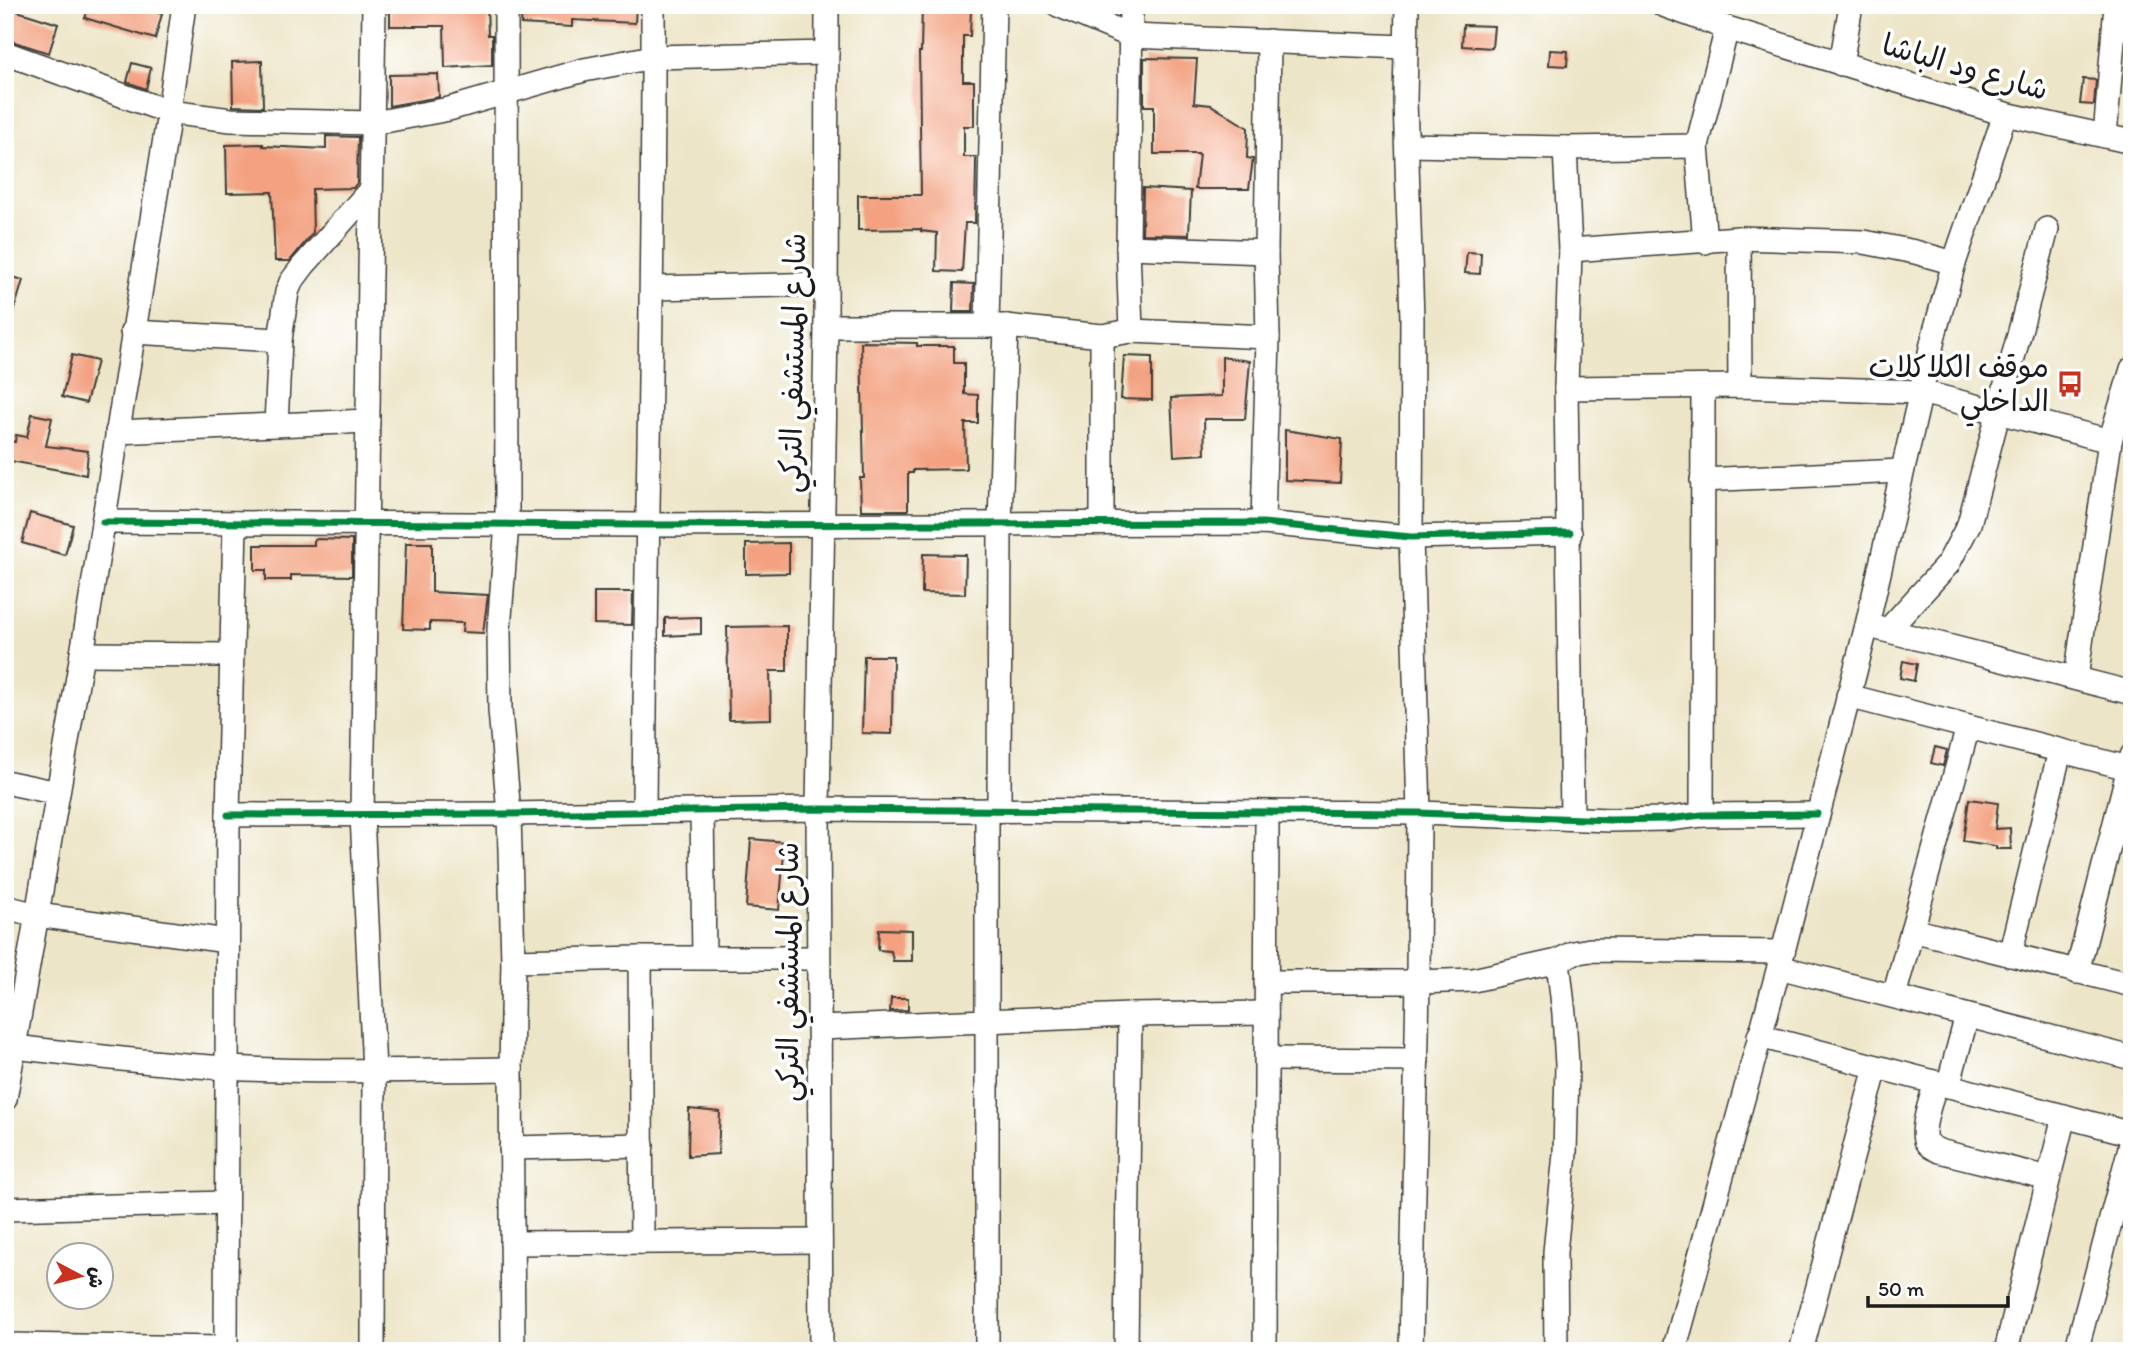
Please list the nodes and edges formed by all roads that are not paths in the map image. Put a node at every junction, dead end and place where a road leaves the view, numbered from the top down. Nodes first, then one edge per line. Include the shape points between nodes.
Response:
1 (184, 5) edge
2 (374, 5) edge
3 (506, 5) edge
4 (653, 5) edge
5 (827, 5) edge
6 (994, 5) edge
7 (1058, 5) edge
8 (1131, 5) edge
9 (1407, 5) edge
10 (1663, 5) edge
11 (1851, 5) edge
12 (2116, 5) edge
13 (1727, 28) junction
14 (1131, 36) junction
15 (1269, 41) junction
16 (1405, 47) junction
17 (5, 53) edge
18 (827, 53) junction
19 (653, 57) junction
20 (1840, 64) junction
21 (506, 91) junction
22 (169, 112) junction
23 (2005, 114) junction
24 (374, 122) junction
25 (2105, 136) junction
26 (2132, 142) edge
27 (1408, 145) junction
28 (1697, 146) junction
29 (1565, 148) junction
30 (371, 189) junction
31 (2047, 229) dead end
32 (1739, 238) junction
33 (1705, 242) junction
34 (1128, 247) junction
35 (1570, 250) junction
36 (1266, 252) junction
37 (1954, 263) junction
38 (826, 284) junction
39 (652, 288) junction
40 (826, 326) junction
41 (997, 326) junction
42 (1131, 331) junction
43 (132, 332) junction
44 (1102, 336) junction
45 (1268, 337) junction
46 (280, 340) junction
47 (2130, 381) edge
48 (1741, 386) junction
49 (1703, 387) junction
50 (1566, 388) junction
51 (1921, 392) junction
52 (1998, 412) junction
53 (368, 421) junction
54 (276, 425) junction
55 (117, 432) junction
56 (2110, 442) junction
57 (1901, 471) junction
58 (1702, 480) junction
59 (103, 522) junction
60 (235, 523) junction
61 (507, 523) junction
62 (1102, 523) junction
63 (1263, 523) junction
64 (366, 524) junction
65 (821, 524) junction
66 (1000, 524) junction
67 (646, 525) junction
68 (1570, 533) junction
69 (1411, 537) junction
70 (1877, 628) junction
71 (82, 654) junction
72 (232, 655) junction
73 (2076, 678) junction
74 (2132, 693) edge
75 (1848, 696) junction
76 (1968, 727) junction
77 (2060, 751) junction
78 (2131, 765) edge
79 (5, 782) edge
80 (58, 793) junction
81 (818, 809) junction
82 (993, 810) junction
83 (644, 811) junction
84 (702, 811) junction
85 (1267, 813) junction
86 (1419, 813) junction
87 (509, 814) junction
88 (1817, 814) junction
89 (228, 815) junction
90 (362, 815) junction
91 (1702, 816) junction
92 (1572, 818) junction
93 (5, 907) edge
94 (37, 915) junction
95 (1912, 930) junction
96 (227, 941) junction
97 (2010, 955) junction
98 (704, 957) junction
99 (640, 958) junction
100 (818, 958) junction
101 (1781, 959) junction
102 (513, 961) junction
103 (1558, 961) junction
104 (2077, 972) junction
105 (1266, 982) junction
106 (1418, 982) junction
107 (2132, 985) edge
108 (1894, 996) junction
109 (1266, 1013) junction
110 (1130, 1015) junction
111 (1967, 1016) junction
112 (12, 1017) edge
113 (987, 1020) junction
114 (820, 1028) junction
115 (1759, 1036) junction
116 (14, 1046) junction
117 (2132, 1058) edge
118 (1267, 1059) junction
119 (1416, 1060) junction
120 (1875, 1067) junction
121 (228, 1068) junction
122 (511, 1069) junction
123 (374, 1071) junction
124 (1942, 1084) junction
125 (5, 1099) edge
126 (2064, 1116) junction
127 (2132, 1134) edge
128 (2132, 1140) edge
129 (642, 1146) junction
130 (511, 1148) junction
131 (2048, 1178) junction
132 (226, 1203) junction
133 (5, 1209) edge
134 (820, 1241) junction
135 (642, 1242) junction
136 (512, 1244) junction
137 (5, 1346) edge
138 (226, 1350) edge
139 (373, 1351) edge
140 (513, 1351) edge
141 (821, 1351) edge
142 (988, 1351) edge
143 (1126, 1351) edge
144 (1265, 1351) edge
145 (1411, 1351) edge
146 (1556, 1351) edge
147 (1674, 1351) edge
148 (1801, 1351) edge
149 (2006, 1351) edge
150 (2074, 1351) edge

1 - 22 street
2 - 24 street
3 - 21 street
4 - 19 street
5 - 18 street, شارع المستشفي التركي
6 - 41 street
7 - 14 street
8 - 14 street
9 - 16 street
10 - 13 street, شارع ود الباشا
11 - 20 street
12 - 25 street
13 - 20 street, شارع ود الباشا
13 - 28 street
14 - 15 street
14 - 34 street
15 - 16 street
15 - 36 street
16 - 27 street
17 - 22 street
18 - 19 street
18 - 38 street, شارع المستشفي التركي
19 - 21 street
19 - 39 street
20 - 23 street, شارع ود الباشا
21 - 24 street via 449,109
21 - 61 street
22 - 24 street via 231,120
22 - 43 street
23 - 25 street, شارع ود الباشا
23 - 37 street
24 - 30 street
25 - 26 street, شارع ود الباشا
27 - 29 street
27 - 69 street
28 - 29 street
28 - 33 street
29 - 35 street
30 - 46 street via 291,282
30 - 53 street
31 - 52 street
32 - 33 street
32 - 37 street via 1864,242
32 - 48 street
33 - 35 street
34 - 36 street
34 - 42 street
35 - 50 street
36 - 45 street
37 - 51 street
38 - 39 street
38 - 40 street, شارع المستشفي التركي
39 - 67 street
40 - 41 street
40 - 65 street, شارع المستشفي التركي
41 - 44 street
41 - 66 street
42 - 44 street
42 - 45 street
43 - 46 street
43 - 55 street
44 - 62 street
45 - 63 street
46 - 54 street
47 - 56 street
48 - 49 street
48 - 51 street
49 - 50 street
49 - 58 street
50 - 68 street
51 - 52 street
51 - 57 street
52 - 56 street
52 - 70 street via 1961,541 1948,564
53 - 54 street
53 - 64 street
54 - 55 street
55 - 59 street
56 - 73 street
57 - 58 street
57 - 70 street
58 - 91 street
59 - 60 street
59 - 71 street
60 - 64 street
60 - 72 street
61 - 64 street
61 - 67 street
61 - 87 street via 499,630
62 - 63 street
62 - 66 street
63 - 69 street
64 - 90 street
65 - 66 street
65 - 67 street
65 - 81 street, شارع المستشفي التركي
66 - 82 street
67 - 83 street
68 - 69 street
68 - 92 street
69 - 86 street
70 - 73 street
70 - 75 street
71 - 72 street
71 - 80 street
72 - 89 street
73 - 74 street
75 - 76 street
75 - 88 street
76 - 77 street
76 - 95 street
77 - 78 street
77 - 97 street
78 - 104 street
79 - 80 street
80 - 94 street
81 - 82 street
81 - 84 street
81 - 100 street, شارع المستشفي التركي
82 - 85 street
82 - 113 street
83 - 84 street
83 - 87 street
84 - 98 street
85 - 86 street
85 - 105 street
86 - 92 street
86 - 106 street
87 - 90 street
87 - 102 street
88 - 91 street
88 - 101 street
89 - 90 street
89 - 96 street
90 - 123 street
91 - 92 street
93 - 94 street
94 - 96 street
94 - 112 street
95 - 97 street
95 - 108 street
96 - 121 street
97 - 104 street
98 - 99 street
98 - 100 street
99 - 102 street
99 - 129 street
100 - 114 street, شارع المستشفي التركي
101 - 103 street via 1590,950
101 - 108 street
101 - 115 street
102 - 122 street
103 - 106 street via 1473,980
103 - 146 street via 1567,1065 1565,1154 1555,1252
104 - 107 street
105 - 106 street
105 - 109 street
106 - 119 street
108 - 111 street
109 - 110 street
109 - 118 street
110 - 113 street
110 - 143 street
111 - 117 street
111 - 124 street
112 - 116 street
113 - 114 street
113 - 142 street
114 - 134 street, شارع المستشفي التركي
115 - 120 street
115 - 147 street
116 - 121 street
116 - 125 street
118 - 119 street
118 - 144 street
119 - 145 street
120 - 124 street
120 - 148 street
121 - 123 street
121 - 132 street
122 - 123 street
122 - 130 street
123 - 139 street
124 - 126 street
124 - 131 street via 1925,1125 1930,1147
126 - 127 street
126 - 131 street
128 - 150 street
129 - 130 street
129 - 135 street
130 - 136 street
131 - 149 street
132 - 133 street
132 - 138 street
134 - 135 street
134 - 141 street, شارع المستشفي التركي
135 - 136 street
136 - 140 street
137 - 138 street

